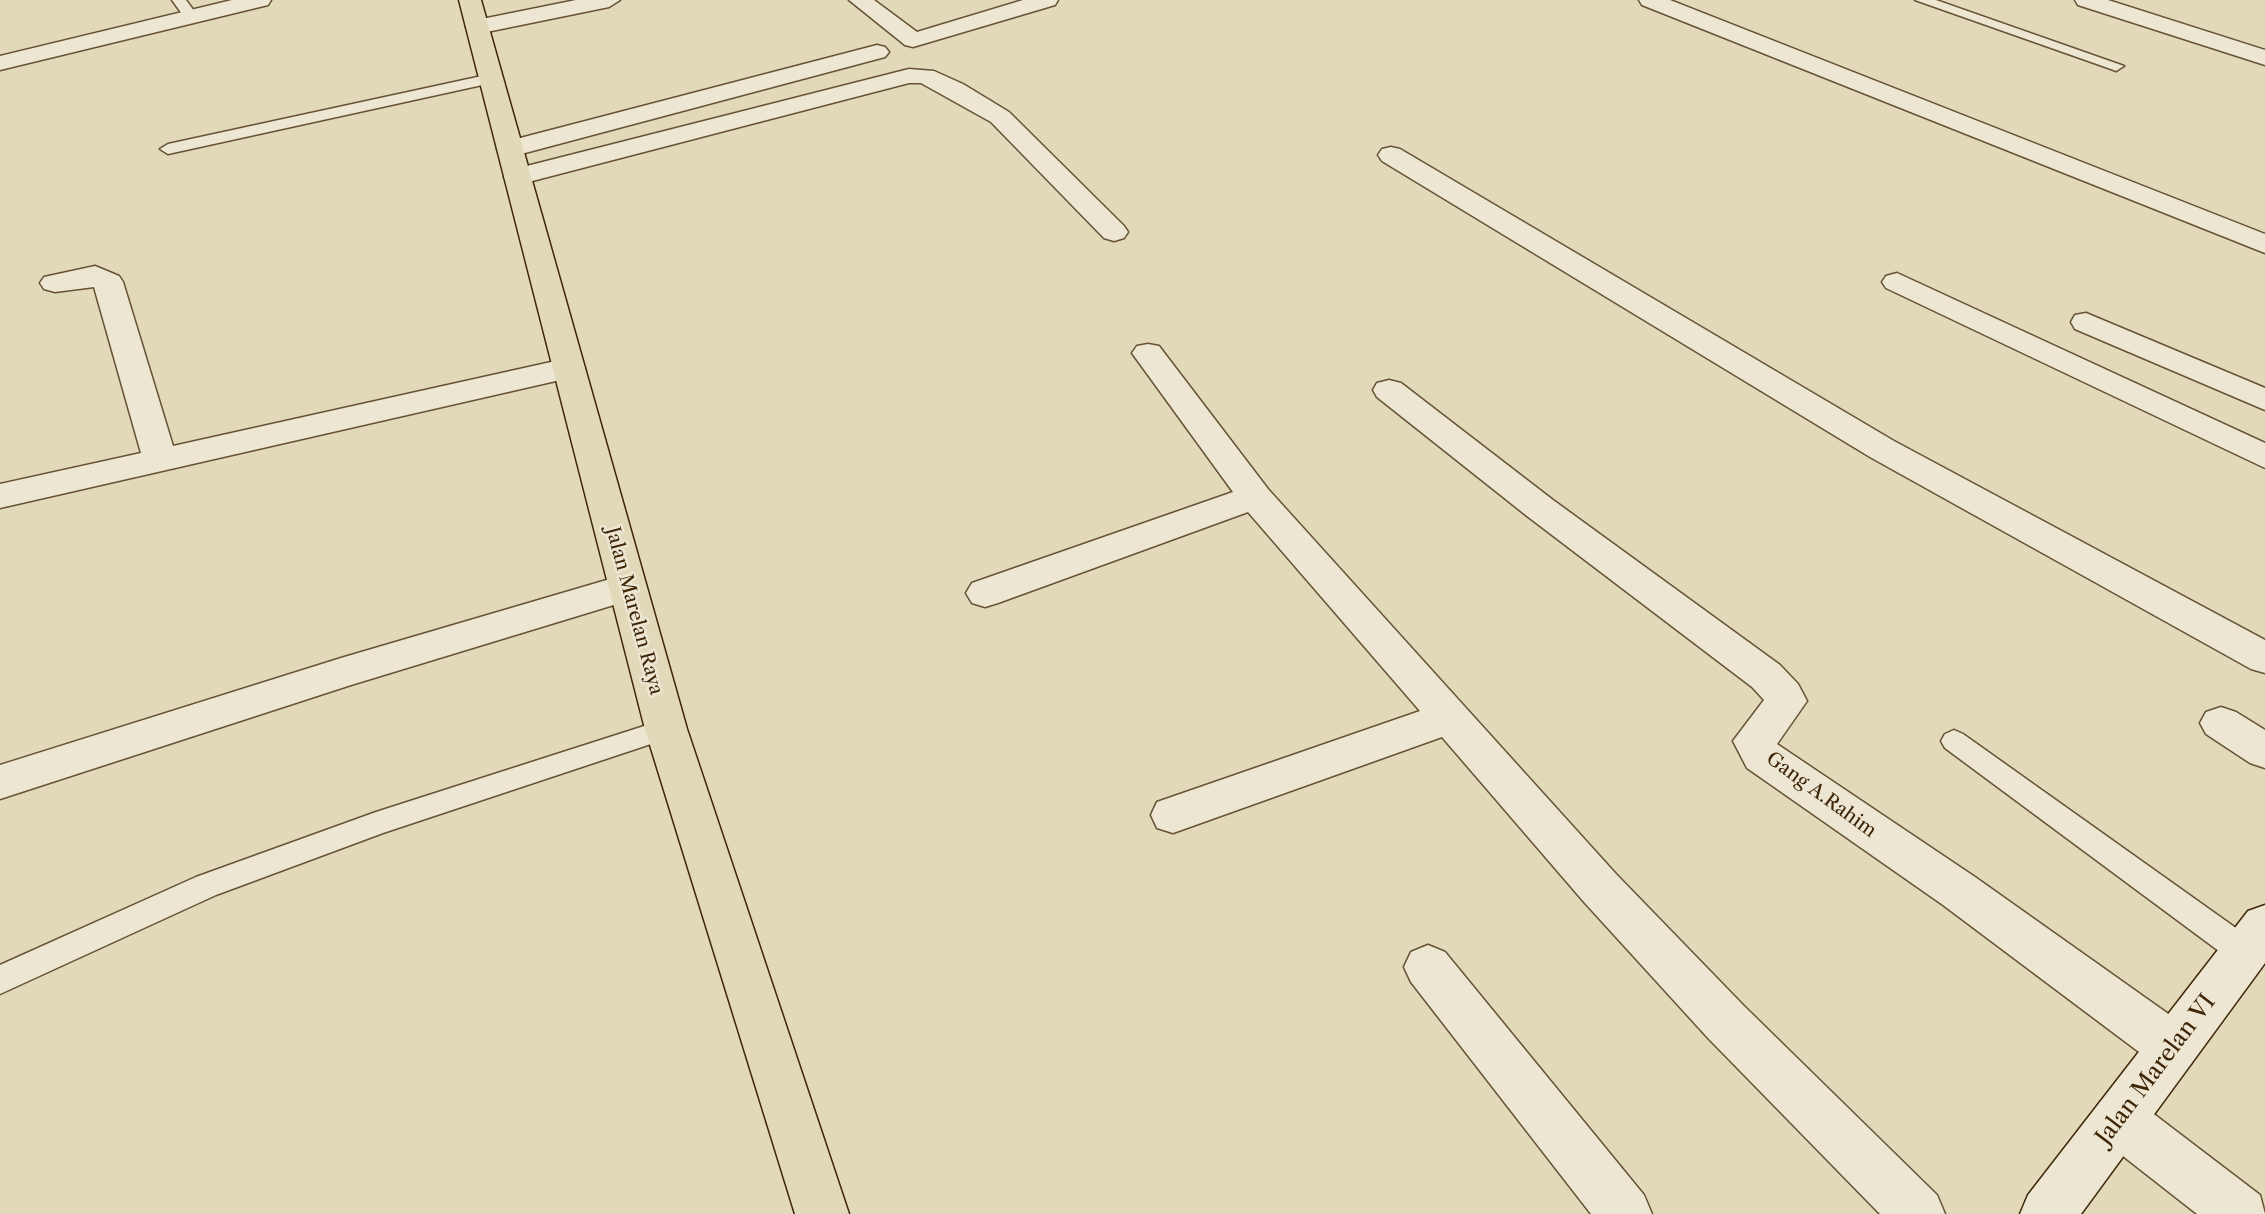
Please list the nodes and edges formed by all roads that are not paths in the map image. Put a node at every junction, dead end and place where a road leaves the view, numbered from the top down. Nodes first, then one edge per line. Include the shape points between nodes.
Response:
1 (260, 0) edge
2 (609, 0) edge
3 (860, 0) edge
4 (1047, 0) edge
5 (1650, 0) edge
6 (1922, 0) edge
7 (2086, 0) edge
8 (184, 8) edge
9 (474, 14) edge
10 (877, 51) dead end
11 (2265, 58) edge
12 (0, 63) edge
13 (2116, 66) dead end
14 (491, 79) junction
15 (168, 149) dead end
16 (1391, 155) dead end
17 (514, 163) junction
18 (1114, 232) dead end
19 (2265, 244) edge
20 (1897, 282) dead end
21 (55, 283) dead end
22 (2086, 322) dead end
23 (1148, 353) dead end
24 (569, 368) junction
25 (1389, 390) dead end
26 (2265, 400) edge
27 (2265, 457) edge
28 (160, 461) junction
29 (0, 496) edge
30 (1255, 496) junction
31 (627, 587) junction
32 (985, 593) dead end
33 (2265, 658) edge
34 (1448, 718) junction
35 (2221, 723) dead end
36 (666, 729) junction
37 (1954, 741) dead end
38 (2265, 751) edge
39 (0, 782) edge
40 (1173, 815) dead end
41 (2255, 940) edge
42 (1428, 967) dead end
43 (0, 980) edge
44 (2173, 1047) junction
45 (2119, 1120) junction
46 (822, 1214) edge
47 (1625, 1214) edge
48 (1918, 1214) edge
49 (2047, 1214) edge
50 (2241, 1214) edge

1 - 8 street
2 - 9 street
3 - 4 street via 913,40
5 - 19 street
6 - 13 lane
7 - 11 street
8 - 12 street
9 - 14 main road, Jalan Marelan Raya
10 - 17 street
14 - 15 lane
14 - 17 main road, Jalan Marelan Raya
16 - 33 street via 1882,449
17 - 18 street via 925,76 1000,117
17 - 24 main road, Jalan Marelan Raya
20 - 27 street
21 - 28 street via 95,275 108,282
22 - 26 street
23 - 30 street
24 - 28 street
24 - 31 main road, Jalan Marelan Raya
25 - 44 street, Gang A.Rahim via 1766,676 1786,701 1754,741 1762,756 1959,891
28 - 29 street
30 - 32 street
30 - 34 street
31 - 36 main road, Jalan Marelan Raya
31 - 39 street
34 - 40 street
34 - 48 street via 1726,1022
35 - 38 street
36 - 43 lane via 376,824 206,886
36 - 46 main road, Jalan Marelan Raya
37 - 41 lane
41 - 44 street, Jalan Marelan VI
42 - 47 street
44 - 45 street, Jalan Marelan VI
45 - 49 street, Jalan Marelan VI
45 - 50 street

